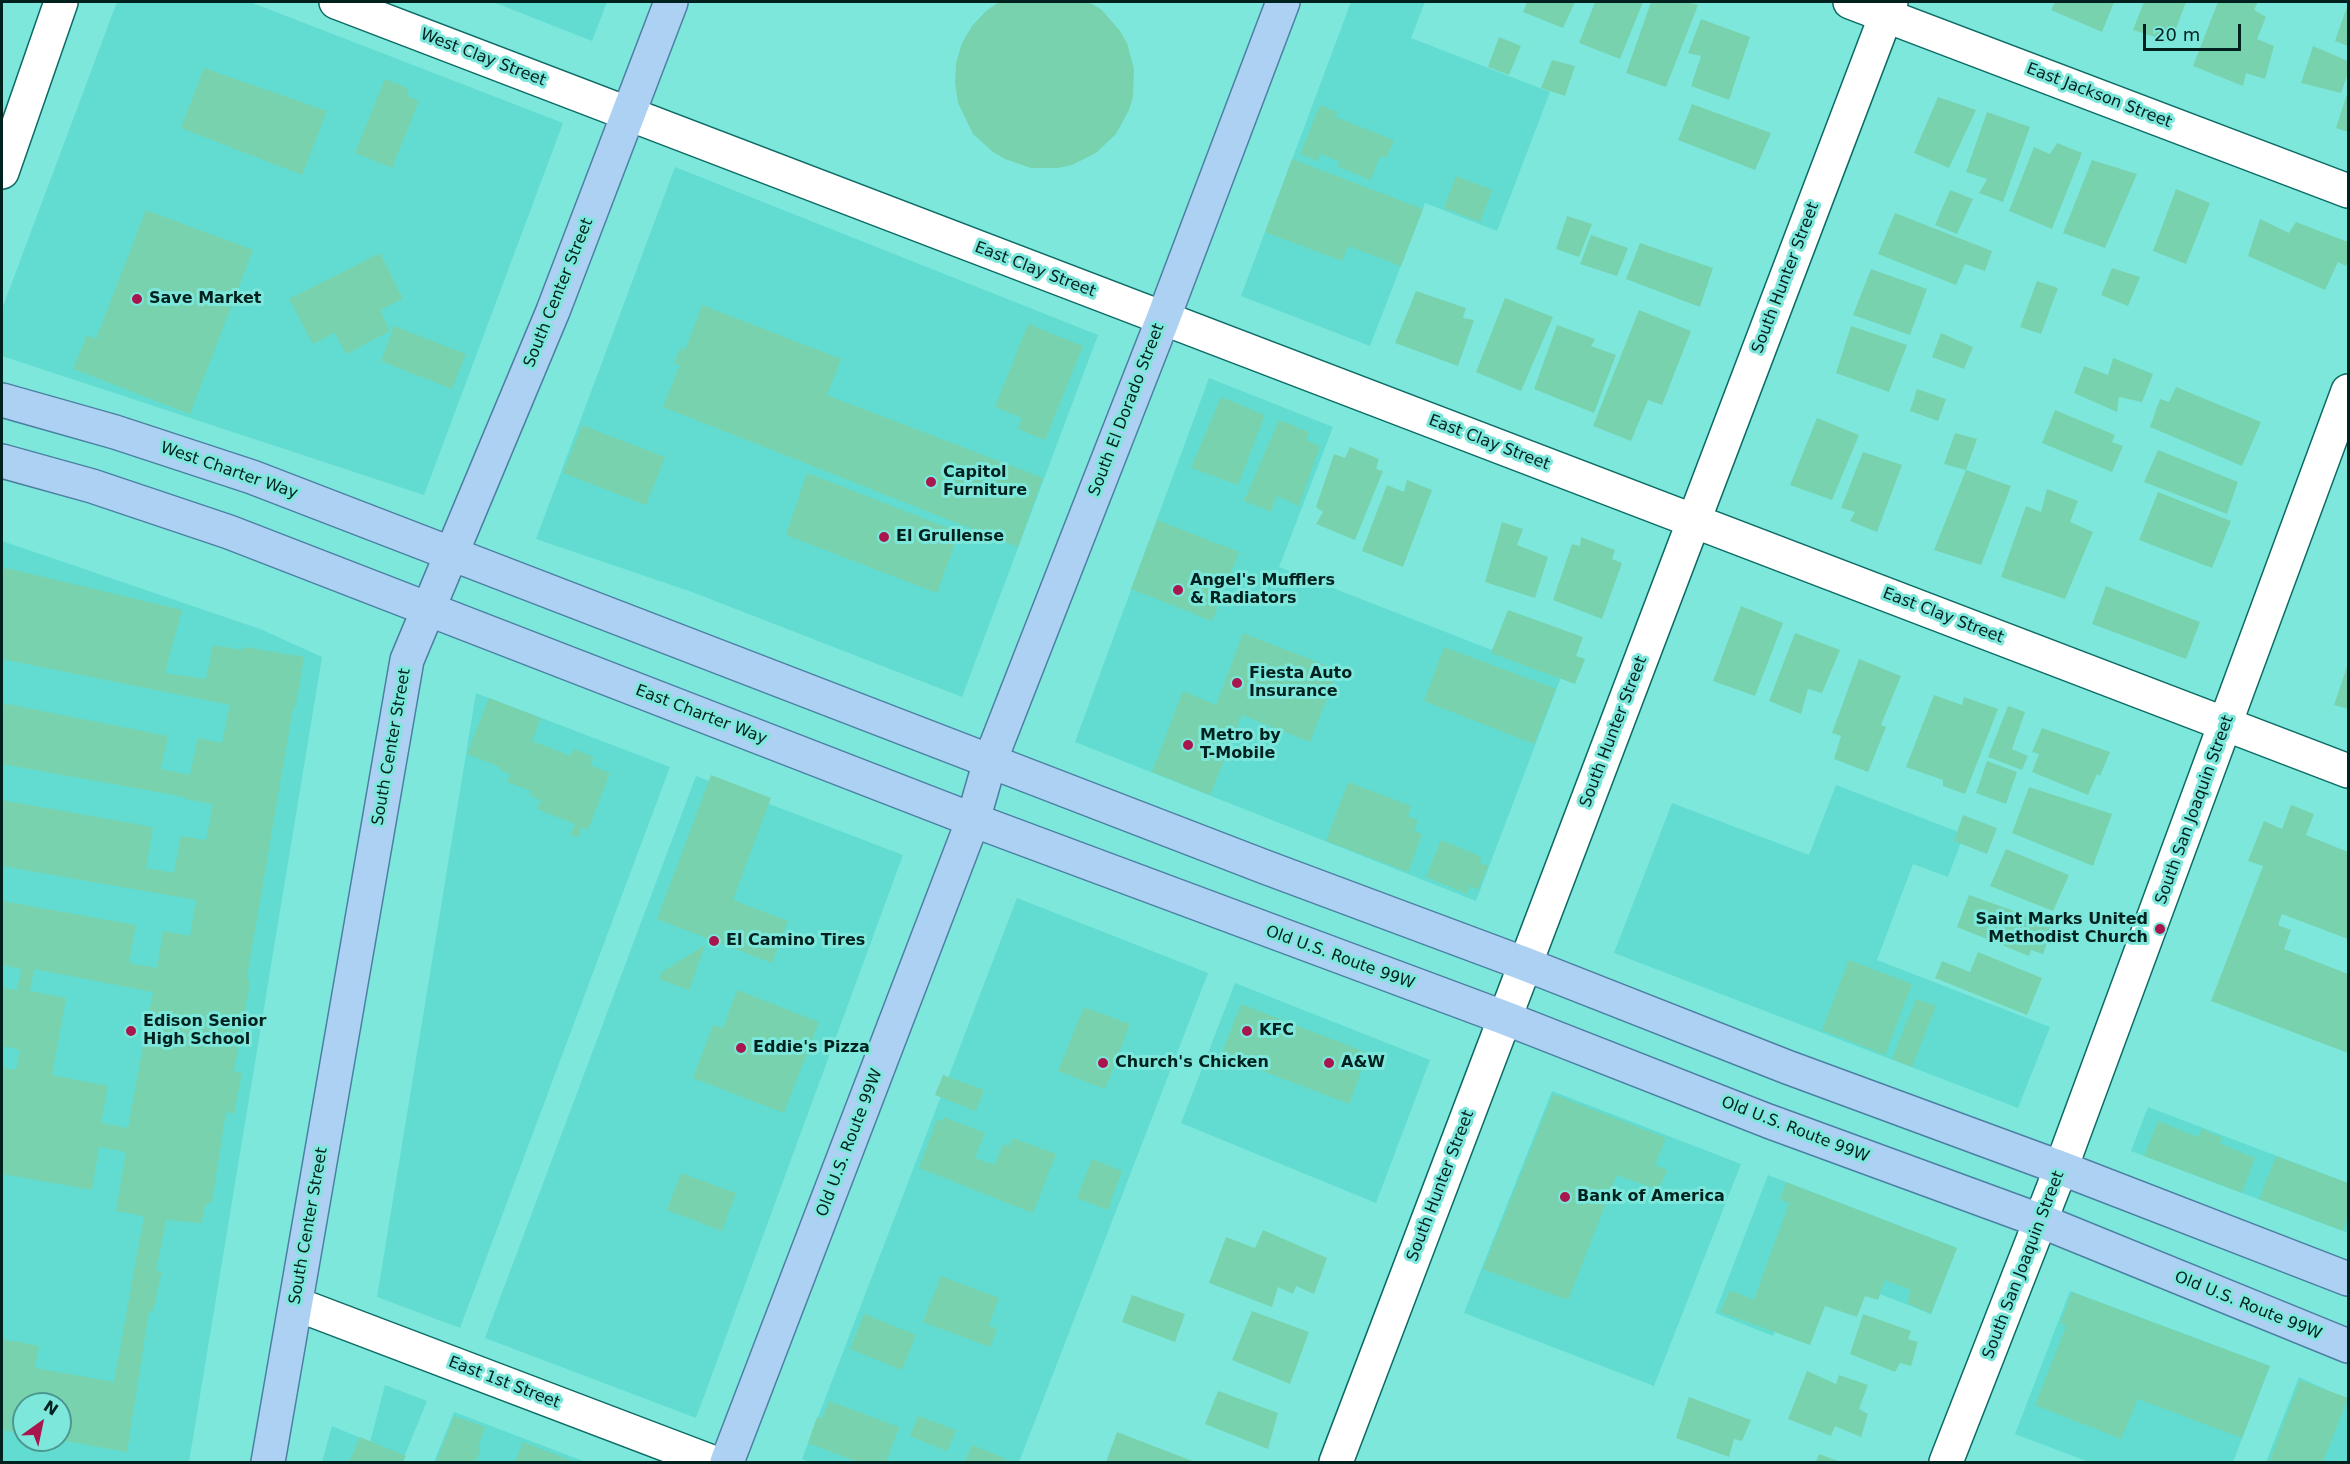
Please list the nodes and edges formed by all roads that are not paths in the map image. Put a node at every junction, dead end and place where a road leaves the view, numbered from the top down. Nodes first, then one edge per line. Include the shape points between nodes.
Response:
1 (61, 2) edge
2 (336, 2) edge
3 (671, 2) edge
4 (1283, 2) edge
5 (1850, 2) edge
6 (1888, 8) edge
7 (630, 114) junction
8 (2, 172) edge
9 (2349, 191) edge
10 (1163, 319) junction
11 (2349, 391) edge
12 (2, 400) edge
13 (2, 461) edge
14 (1694, 521) junction
15 (452, 556) junction
16 (428, 610) junction
17 (2227, 725) junction
18 (990, 760) junction
19 (2349, 771) edge
20 (973, 820) junction
21 (1525, 964) junction
22 (1505, 1018) junction
23 (2061, 1168) junction
24 (2041, 1221) junction
25 (2349, 1279) edge
26 (296, 1304) junction
27 (2349, 1346) edge
28 (268, 1462) edge
29 (712, 1462) edge
30 (727, 1462) edge
31 (1336, 1462) edge
32 (1946, 1462) edge

1 - 8 street
2 - 7 street, West Clay Street
3 - 7 main road, South Center Street
4 - 10 main road, South El Dorado Street
5 - 6 street, East Jackson Street
6 - 9 street, East Jackson Street
6 - 14 street, South Hunter Street
7 - 10 street, East Clay Street
7 - 15 main road, South Center Street
10 - 14 street, East Clay Street
10 - 18 main road, South El Dorado Street
11 - 17 street, South San Joaquin Street
12 - 15 main road, West Charter Way via 252,477
13 - 16 main road via 92,486 229,532
14 - 17 street, East Clay Street
14 - 21 street, South Hunter Street
15 - 16 main road, South Center Street
15 - 18 main road
16 - 20 main road, East Charter Way
16 - 26 main road, South Center Street via 407,660
17 - 19 street, East Clay Street
17 - 23 street, South San Joaquin Street
18 - 20 main road, South El Dorado Street
18 - 21 main road
20 - 22 main road, Old U.S. Route 99W
20 - 30 main road, Old U.S. Route 99W
21 - 22 street, South Hunter Street
21 - 23 main road via 1787,1067
22 - 24 main road, Old U.S. Route 99W via 1768,1121
22 - 31 street, South Hunter Street
23 - 24 street, South San Joaquin Street
23 - 25 main road
24 - 27 main road, Old U.S. Route 99W
24 - 32 street, South San Joaquin Street
26 - 28 main road, South Center Street
26 - 29 street, East 1st Street

